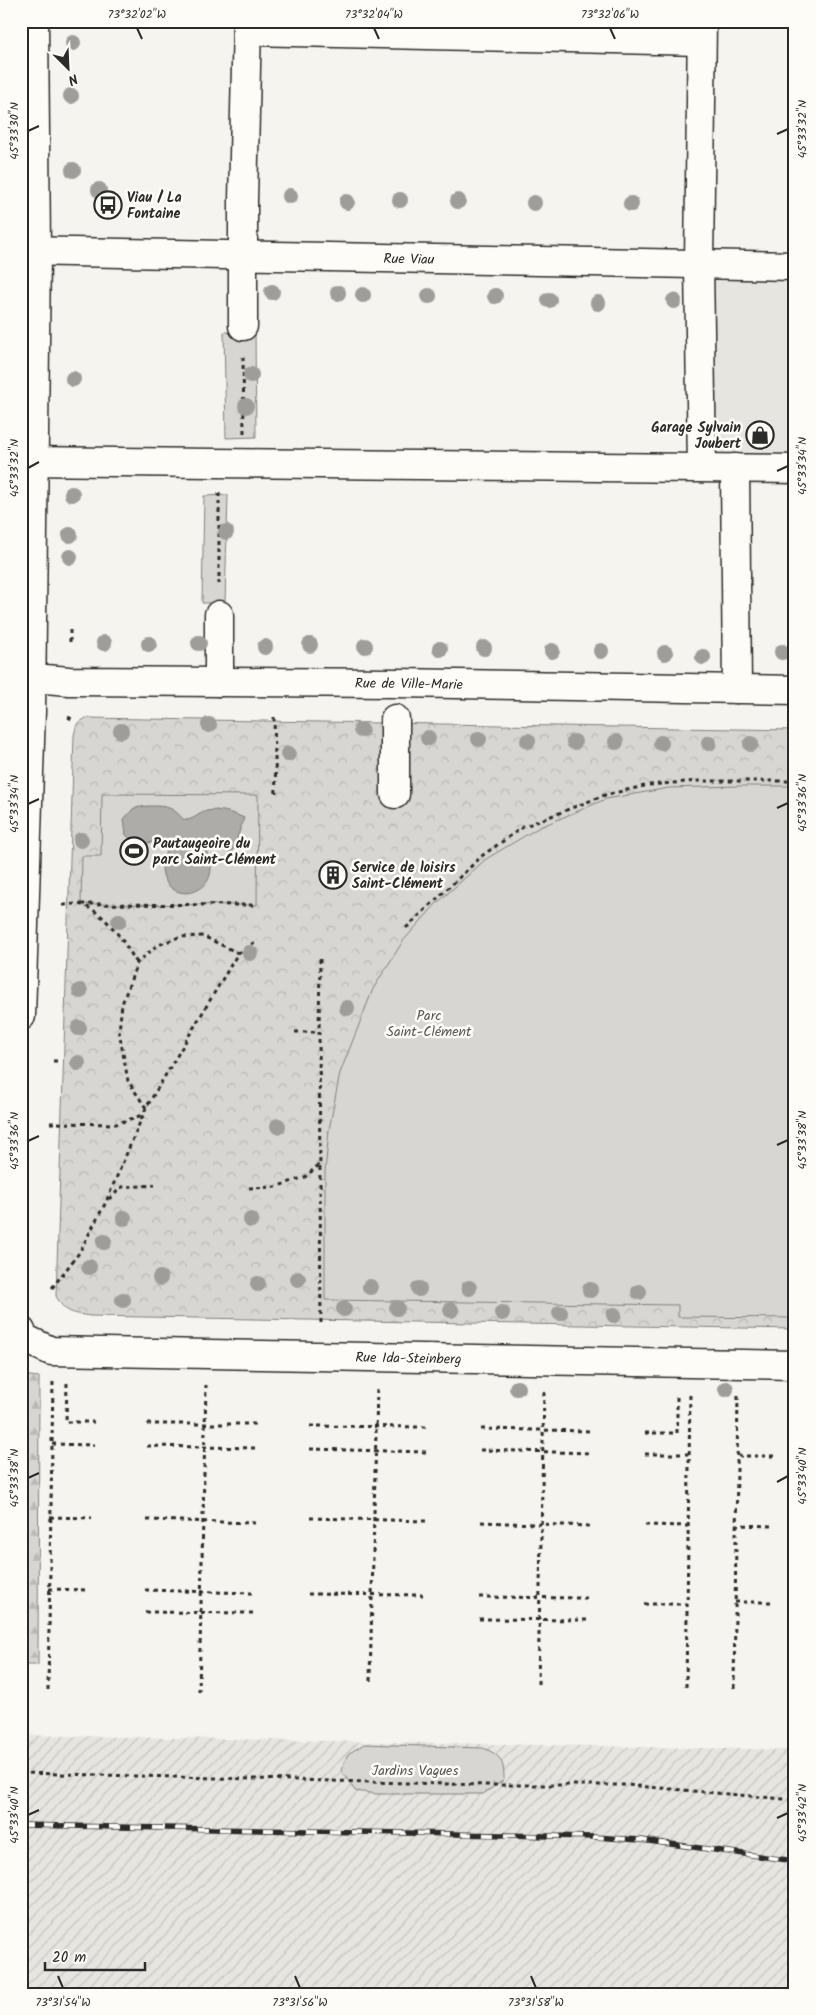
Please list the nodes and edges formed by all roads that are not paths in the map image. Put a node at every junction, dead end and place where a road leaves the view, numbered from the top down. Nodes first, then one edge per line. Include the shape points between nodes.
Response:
1 (34, 21) edge
2 (247, 26) edge
3 (702, 31) edge
4 (29, 251) edge
5 (244, 255) junction
6 (699, 264) junction
7 (795, 266) edge
8 (243, 326) road end
9 (27, 462) edge
10 (702, 468) junction
11 (735, 468) junction
12 (795, 469) edge
13 (219, 615) road end
14 (26, 678) edge
15 (219, 682) junction
16 (737, 688) junction
17 (795, 690) edge
18 (395, 719) dead end
19 (395, 794) dead end
20 (21, 1016) edge
21 (23, 1334) edge
22 (795, 1365) edge

1 - 4 street
2 - 3 street
2 - 5 street
3 - 6 street
4 - 5 street, Rue Viau
4 - 9 street
5 - 6 street, Rue Viau
5 - 8 street
6 - 7 street, Rue Viau
6 - 10 street
9 - 10 street
9 - 14 street
10 - 11 street
11 - 12 street
11 - 16 street
13 - 15 street
14 - 15 street, Rue de Ville-Marie
14 - 20 street
15 - 16 street, Rue de Ville-Marie
16 - 17 street, Rue de Ville-Marie
18 - 19 street
21 - 22 street, Rue Ida-Steinberg via 51,1351

